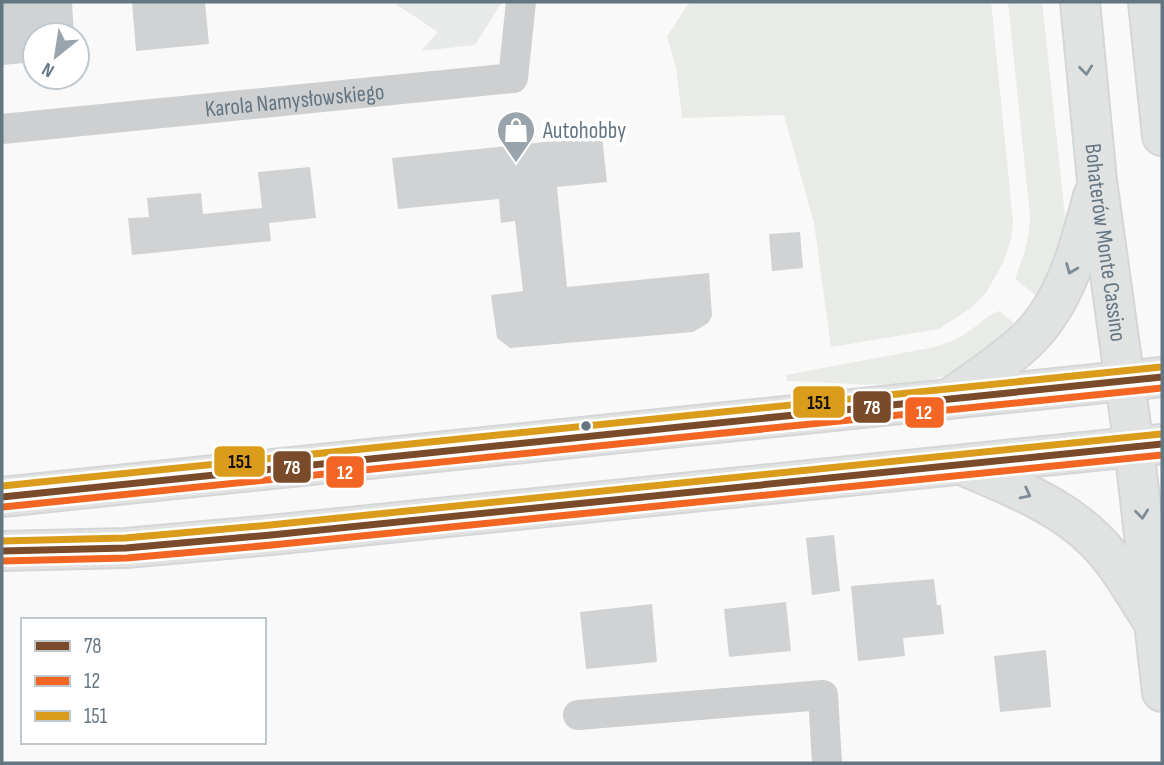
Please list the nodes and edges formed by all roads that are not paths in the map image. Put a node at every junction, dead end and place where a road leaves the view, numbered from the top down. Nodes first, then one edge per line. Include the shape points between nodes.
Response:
1 (522, 2) edge
2 (1080, 2) edge
3 (1148, 2) edge
4 (2, 129) edge
5 (1162, 136) edge
6 (1097, 181) junction
7 (1162, 376) edge
8 (1124, 380) junction
9 (949, 399) junction
10 (1148, 445) edge
11 (964, 466) junction
12 (2, 497) edge
13 (2, 551) edge
14 (1153, 622) junction
15 (1162, 692) edge
16 (578, 716) dead end
17 (827, 763) edge

1 - 4 street, Karola Namysłowskiego via 513,78
2 -> 6 main road, Bohaterów Monte Cassino
3 - 5 main road
6 - 8 main road, Bohaterów Monte Cassino
6 -> 9 main road via 1078,250 1061,294 1043,323 1009,356
7 - 8 main road
8 - 9 main road
8 - 10 main road, Bohaterów Monte Cassino
9 - 12 main road
10 - 11 main road
10 -> 14 main road, Bohaterów Monte Cassino
11 - 13 main road via 126,548
11 -> 14 main road via 1051,506 1086,531 1120,571
14 - 15 main road, Bohaterów Monte Cassino
16 - 17 street via 823,695

